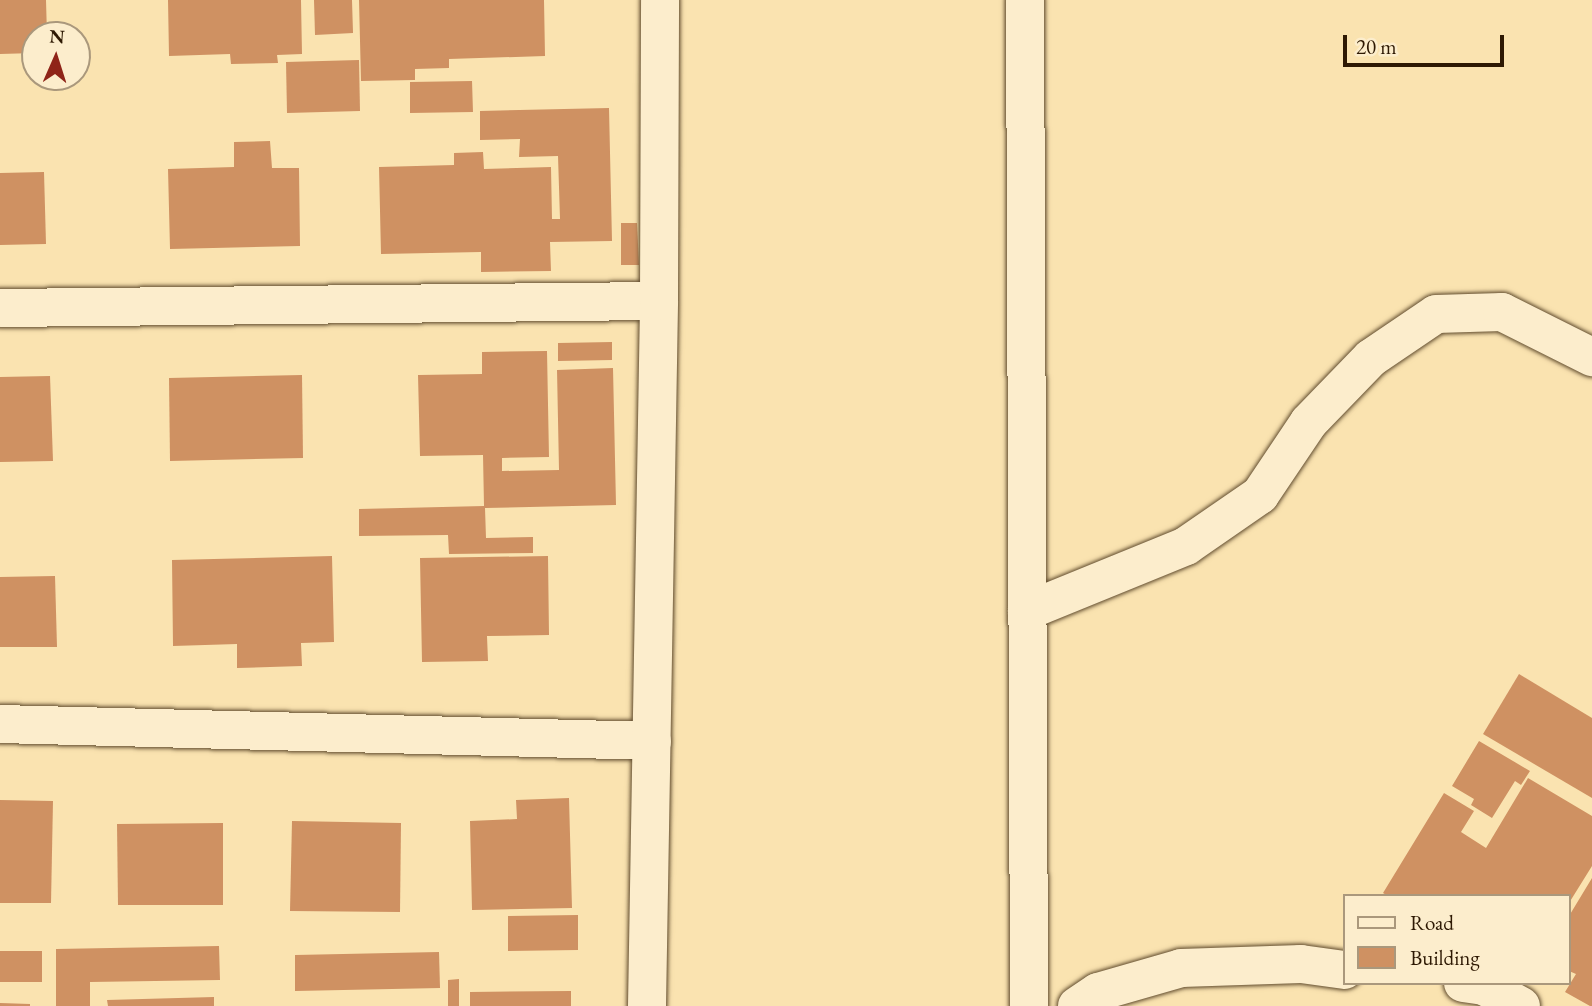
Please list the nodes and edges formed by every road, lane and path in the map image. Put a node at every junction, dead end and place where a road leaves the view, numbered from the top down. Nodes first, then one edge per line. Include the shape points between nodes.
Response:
1 (660, 0) edge
2 (1025, 0) edge
3 (659, 301) junction
4 (0, 308) edge
5 (1592, 357) edge
6 (1027, 611) junction
7 (0, 724) edge
8 (652, 741) junction
9 (1344, 970) edge
10 (1477, 985) edge
11 (647, 1006) edge
12 (1029, 1006) edge
13 (1077, 1006) edge
14 (1521, 1006) edge

1 - 3 street
2 - 6 street
3 - 4 street
3 - 8 street
5 - 6 street via 1502,312 1436,314 1371,358 1309,422 1260,495 1186,546
6 - 12 street
7 - 8 street
8 - 11 street
9 - 13 street via 1301,964 1181,968 1098,992
10 - 14 street

